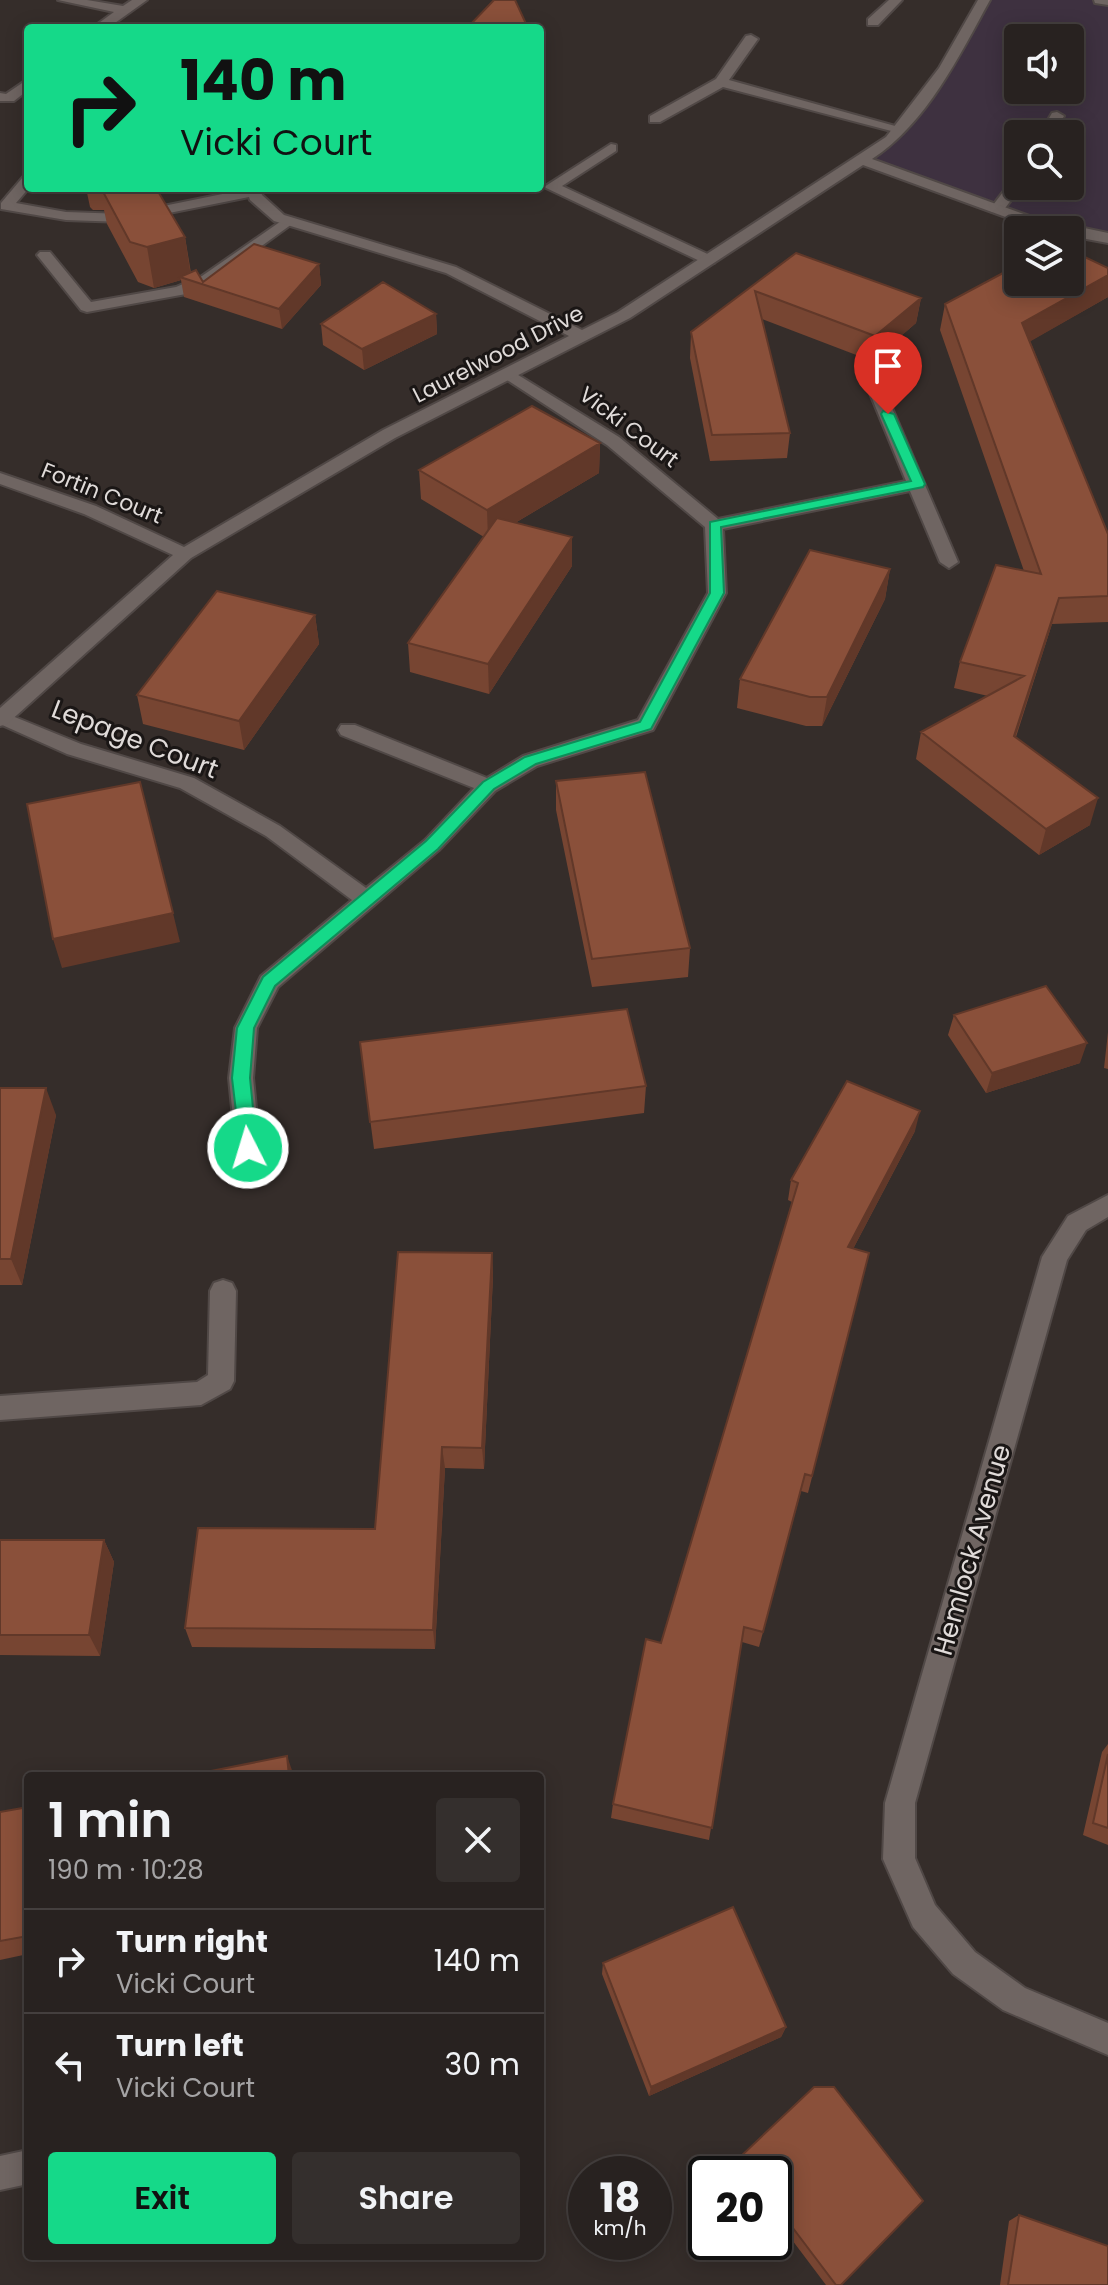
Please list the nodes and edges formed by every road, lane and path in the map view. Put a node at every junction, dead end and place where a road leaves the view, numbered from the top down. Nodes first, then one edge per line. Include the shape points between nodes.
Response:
1 (64, 0) edge
2 (141, 0) edge
3 (896, 0) edge
4 (984, 0) edge
5 (1100, 0) edge
6 (1108, 1) edge
7 (123, 10) junction
8 (873, 22) dead end
9 (104, 24) edge
10 (751, 39) dead end
11 (721, 82) junction
12 (24, 86) edge
13 (0, 97) edge
14 (1057, 116) dead end
15 (655, 119) dead end
16 (1055, 120) edge
17 (899, 129) junction
18 (611, 148) dead end
19 (863, 160) junction
20 (24, 185) edge
21 (244, 192) edge
22 (254, 192) edge
23 (1004, 200) edge
24 (997, 209) junction
25 (1021, 216) edge
26 (287, 221) junction
27 (1084, 233) edge
28 (1108, 238) edge
29 (45, 255) dead end
30 (709, 260) junction
31 (583, 337) junction
32 (510, 375) junction
33 (877, 391) dead end
34 (0, 478) edge
35 (918, 484) junction
36 (714, 525) junction
37 (185, 554) junction
38 (949, 562) dead end
39 (1, 718) edge
40 (348, 730) dead end
41 (488, 786) junction
42 (366, 899) junction
43 (248, 1148) dead end
44 (1108, 1205) edge
45 (223, 1291) dead end
46 (0, 1408) edge
47 (1108, 2039) edge
48 (24, 2168) edge
49 (0, 2173) edge

1 - 7 street
2 - 7 street
3 - 8 street
4 - 17 street, Laurelwood Drive via 945,69
5 - 6 street
7 - 9 street
10 - 11 street
11 - 15 street
11 - 17 street
12 - 13 street via 9,98
14 - 16 street
17 - 19 street, Laurelwood Drive
18 - 30 street via 551,187
19 - 24 street
19 - 30 street, Laurelwood Drive
20 - 21 street via 6,206 124,218
22 - 26 street
23 - 24 street
24 - 25 street
26 - 29 street via 207,279 180,291 87,307
26 - 31 street via 451,270
27 - 28 street
30 - 31 street, Laurelwood Drive
31 - 32 street, Laurelwood Drive
32 - 36 street, Vicki Court via 613,441
32 - 37 street, Laurelwood Drive via 389,434
33 - 35 street
34 - 37 street, Fortin Court via 90,510
35 - 36 street
35 - 38 street
36 - 41 street via 717,593 646,725 530,761
37 - 39 street, Laurelwood Drive
39 - 42 street, Lepage Court via 74,749 187,783 273,831
40 - 41 street
41 - 42 street via 432,845
42 - 43 street via 269,982 246,1028 241,1078
44 - 47 street, Hemlock Avenue via 1077,1223 1055,1257 900,1803 899,1859 924,1916 964,1963 1014,1999
45 - 46 street via 221,1381 201,1393
48 - 49 street

